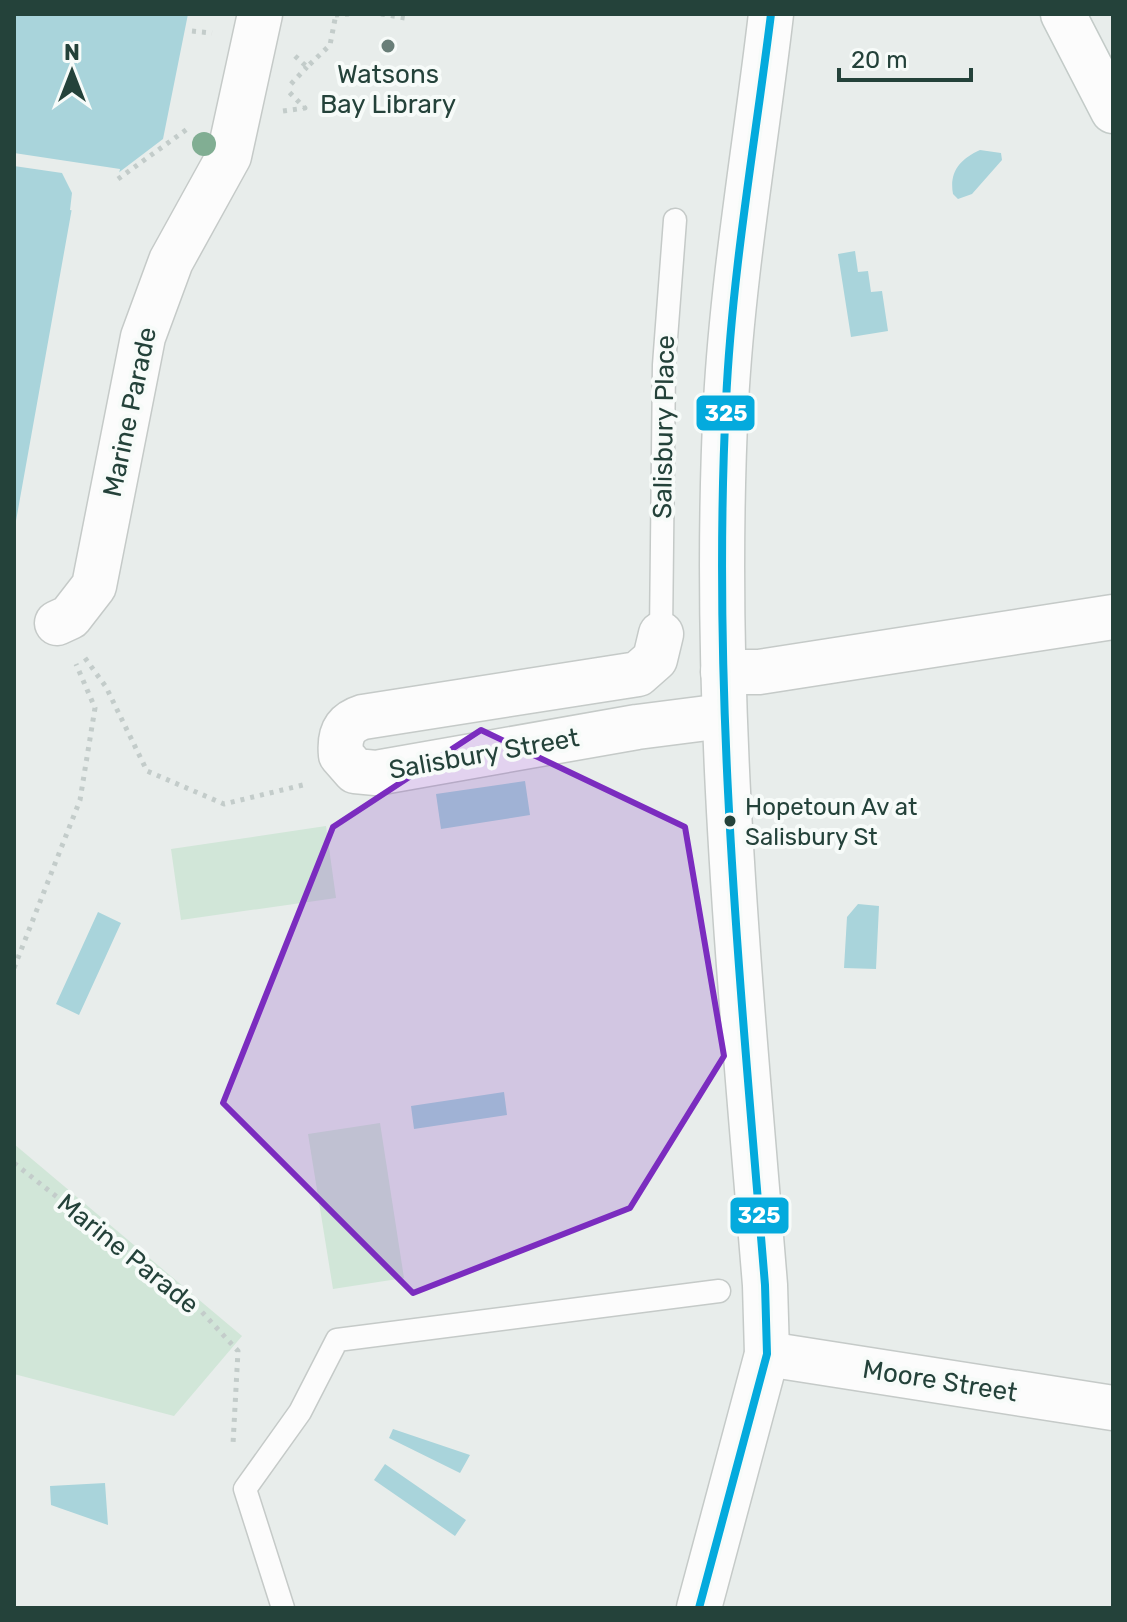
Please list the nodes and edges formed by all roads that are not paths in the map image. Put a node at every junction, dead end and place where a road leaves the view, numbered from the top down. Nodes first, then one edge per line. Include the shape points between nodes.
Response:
1 (771, 14) edge
2 (1063, 14) edge
3 (233, 31) edge
4 (1113, 111) edge
5 (675, 220) dead end
6 (1113, 617) edge
7 (57, 623) road end
8 (661, 634) joint
9 (723, 672) junction
10 (723, 716) junction
11 (719, 1291) dead end
12 (767, 1354) junction
13 (1113, 1408) edge
14 (283, 1608) edge
15 (699, 1608) edge

1 - 9 street via 726,400
2 - 4 street
3 - 7 street, Marine Parade via 229,156 171,261 143,337 94,586 70,617
5 - 8 lane, Salisbury Place via 664,365
6 - 9 street via 759,672
8 - 10 street, Salisbury Street via 655,659 638,674 363,717 342,733 341,755 355,771 376,773
9 - 10 street
10 - 12 street
11 - 14 lane via 337,1340 300,1412 245,1489
12 - 13 street, Moore Street
12 - 15 street

